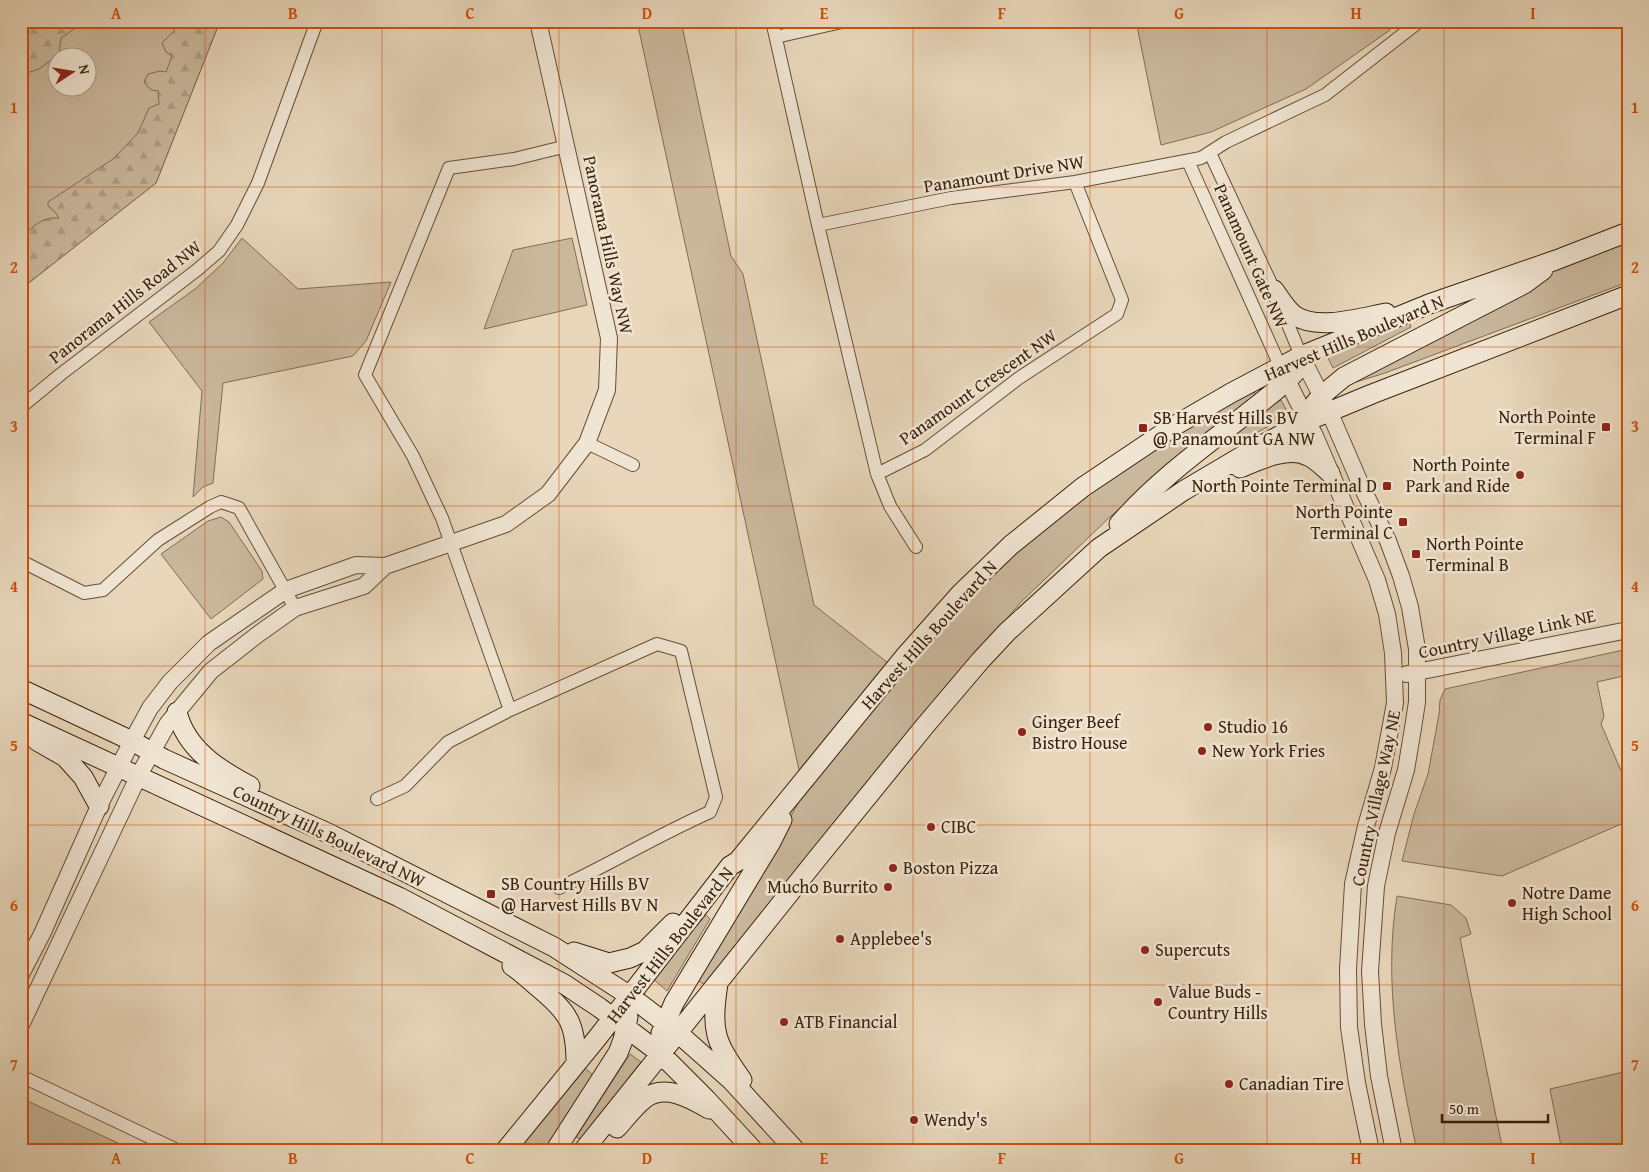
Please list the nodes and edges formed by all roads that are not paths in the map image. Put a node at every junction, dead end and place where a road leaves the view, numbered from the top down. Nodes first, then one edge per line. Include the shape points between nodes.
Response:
1 (317, 21) edge
2 (538, 21) edge
3 (772, 21) edge
4 (846, 21) edge
5 (1414, 23) edge
6 (776, 37) junction
7 (567, 146) junction
8 (1210, 153) junction
9 (1188, 161) junction
10 (1075, 182) junction
11 (818, 225) junction
12 (1628, 232) edge
13 (1556, 260) junction
14 (1274, 290) junction
15 (1628, 295) edge
16 (1429, 304) junction
17 (1301, 356) junction
18 (1284, 374) junction
19 (1325, 404) junction
20 (21, 407) edge
21 (1307, 421) junction
22 (587, 443) junction
23 (633, 465) dead end
24 (1330, 473) junction
25 (877, 474) junction
26 (1183, 490) junction
27 (452, 543) junction
28 (916, 547) dead end
29 (1099, 548) junction
30 (21, 561) edge
31 (385, 566) junction
32 (286, 590) junction
33 (294, 608) junction
34 (1628, 630) edge
35 (1418, 673) junction
36 (1395, 676) junction
37 (21, 689) edge
38 (510, 710) junction
39 (177, 712) junction
40 (21, 722) edge
41 (21, 731) edge
42 (132, 741) junction
43 (152, 753) junction
44 (120, 767) junction
45 (140, 776) junction
46 (801, 784) junction
47 (377, 799) dead end
48 (99, 806) junction
49 (330, 834) junction
50 (730, 866) junction
51 (559, 888) dead end
52 (418, 906) junction
53 (554, 946) junction
54 (21, 974) edge
55 (718, 982) junction
56 (630, 996) junction
57 (620, 1023) junction
58 (21, 1025) edge
59 (672, 1028) junction
60 (661, 1054) junction
61 (576, 1063) junction
62 (21, 1076) edge
63 (724, 1117) junction
64 (771, 1123) junction
65 (179, 1151) edge
66 (505, 1151) edge
67 (555, 1151) edge
68 (583, 1151) edge
69 (596, 1151) edge
70 (754, 1151) edge
71 (796, 1151) edge
72 (1371, 1151) edge
73 (1394, 1151) edge

1 - 20 street, Panorama Hills Road NW via 258,183 237,225 218,250 197,270
2 - 7 street, Panorama Hills Way NW
3 - 6 street
4 - 6 street
5 - 8 street, Panamount Drive NW via 1324,95 1226,142
6 - 11 street
7 - 22 street, Panorama Hills Way NW via 609,338 607,390
7 - 27 street via 514,159 450,168 365,375 413,456
8 - 9 street, Panamount Drive NW
8 - 14 street, Panamount Gate NW
9 - 10 street, Panamount Drive NW
9 - 18 street, Panamount Gate NW
10 - 11 street, Panamount Drive NW via 951,198
10 - 25 street, Panamount Crescent NW via 1122,300 1116,314 1019,378 925,450
11 - 25 street
12 - 13 main road, Harvest Hills Boulevard N
13 - 16 main road, Harvest Hills Boulevard N
13 - 19 main road via 1524,284 1344,377
14 - 16 main road via 1294,314 1312,322 1337,322
14 - 17 street, Panamount Gate NW
15 - 19 main road
16 - 17 main road, Harvest Hills Boulevard N
17 - 18 main road, Harvest Hills Boulevard N
17 - 19 street, Country Village Way NE
18 - 21 street, Country Village Way NE
18 - 29 main road via 1131,511
18 - 46 main road, Harvest Hills Boulevard N via 1174,426 1083,486 1011,545 961,593 906,655
19 - 21 main road via 1311,408
19 - 35 street, Country Village Way NE via 1401,576 1410,607
21 - 24 street, Country Village Way NE
21 - 26 main road
22 - 23 street
22 - 27 street, Panorama Hills Way NW via 548,494 506,524
24 - 26 main road via 1306,454 1288,453 1262,459
24 - 36 street, Country Village Way NE via 1377,580 1387,614
25 - 28 street via 890,506
26 - 29 main road
27 - 31 street, Panorama Hills Way NW
27 - 38 street
29 - 55 main road via 980,661
30 - 32 street via 84,593 103,590 158,540 221,502 239,508
31 - 32 street, Panorama Hills Way NW via 356,565
31 - 33 street, Panorama Hills Way NW via 364,586
32 - 33 street
32 - 42 street, Panorama Hills Way NW via 209,643 170,682 150,708
33 - 39 street, Panorama Hills Way NW via 211,672
34 - 35 street, Country Village Link NE
35 - 36 street, Country Village Link NE
35 - 73 street, Country Village Way NE via 1417,702 1406,770 1387,833 1376,886 1370,971 1379,1076
36 - 72 street, Country Village Way NE via 1391,729 1353,884 1348,969 1349,1027
37 - 42 main road, Country Hills Boulevard NW
38 - 47 street via 448,742 405,786
38 - 51 street via 657,644 681,651 716,798 710,812
39 - 43 street, Panorama Hills Way NW
39 - 49 main road via 184,732 204,757
40 - 44 main road, Country Hills Boulevard NW
41 - 48 main road via 65,758 83,777
42 - 43 main road, Country Hills Boulevard NW
42 - 44 street, Panorama Hills Way NW
43 - 45 street, Panorama Hills Way NW
43 - 49 main road, Country Hills Boulevard NW
44 - 45 main road, Country Hills Boulevard NW
44 - 48 street, Panorama Hills Way NW
45 - 52 main road, Country Hills Boulevard NW
45 - 58 street, Panorama Hills Way NW
46 - 50 main road, Harvest Hills Boulevard N via 738,861
46 - 59 main road via 771,842 674,1003
48 - 54 street, Panorama Hills Way NW
49 - 53 main road, Country Hills Boulevard NW
50 - 53 main road via 708,880 685,911 637,956 610,963
50 - 56 main road, Harvest Hills Boulevard N
52 - 57 main road, Country Hills Boulevard NW via 564,984
52 - 61 main road via 435,921 514,967 558,1004 574,1033
53 - 56 main road, Country Hills Boulevard NW
55 - 59 main road
55 - 64 main road via 714,1016 717,1039
56 - 57 main road via 631,1007
56 - 59 main road, Country Hills Boulevard NW
57 - 60 main road, Country Hills Boulevard NW
57 - 61 main road, Harvest Hills Boulevard N
57 - 67 main road via 618,1054
59 - 60 main road via 659,1043
59 - 64 main road, Country Hills Boulevard NW via 732,1081
60 - 63 main road, Country Hills Boulevard NW
60 - 68 main road
61 - 66 main road, Harvest Hills Boulevard N
62 - 65 street
63 - 69 main road via 672,1092 654,1094 644,1098
63 - 70 main road, Country Hills Boulevard NW
64 - 71 main road

